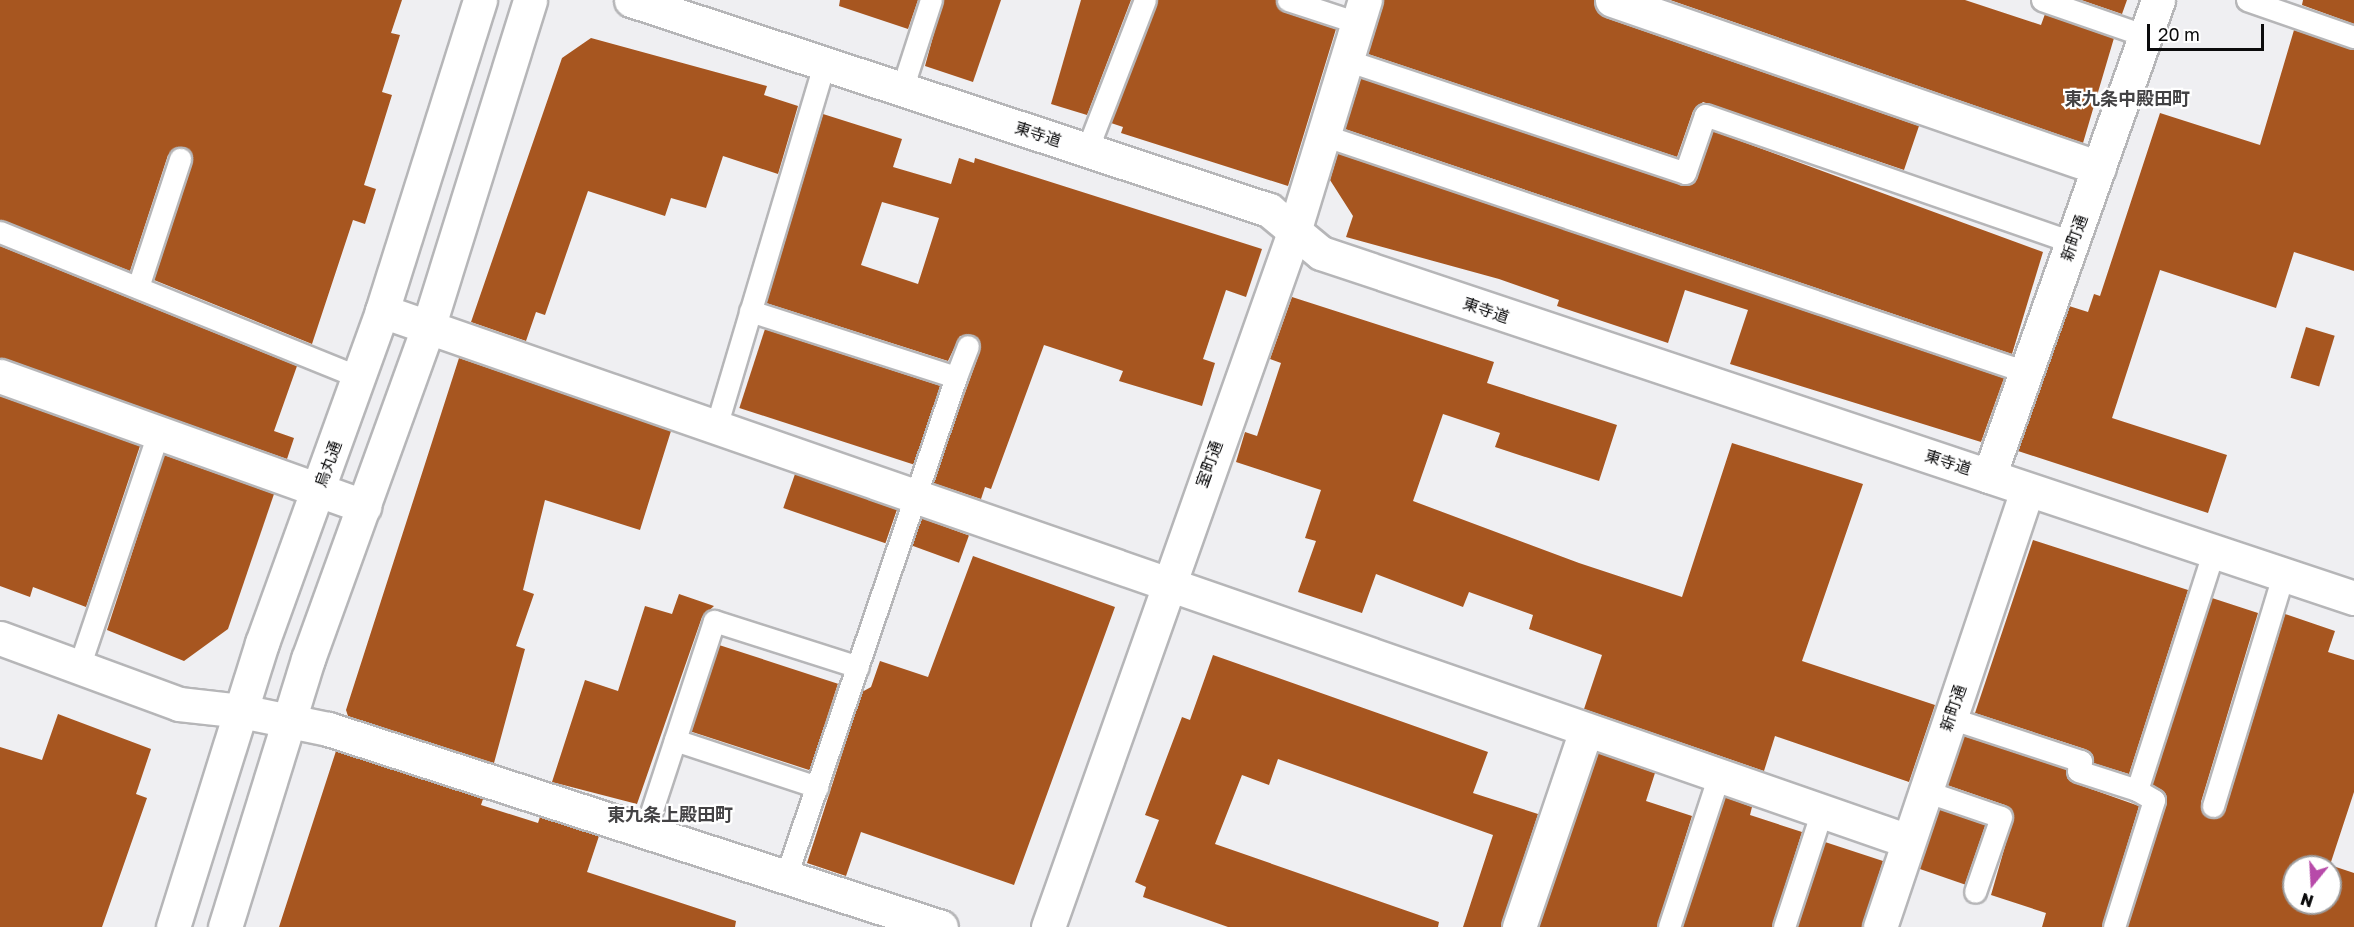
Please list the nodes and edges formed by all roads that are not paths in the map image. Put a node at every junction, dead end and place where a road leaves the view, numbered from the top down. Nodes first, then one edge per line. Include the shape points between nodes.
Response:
1 (480, 0) edge
2 (530, 0) edge
3 (631, 0) edge
4 (931, 0) edge
5 (1145, 0) edge
6 (1288, 0) edge
7 (1612, 0) edge
8 (2042, 0) edge
9 (2158, 0) edge
10 (2247, 0) edge
11 (1361, 11) edge
12 (2146, 36) junction
13 (2354, 37) edge
14 (1346, 60) junction
15 (824, 64) junction
16 (902, 89) junction
17 (1323, 135) junction
18 (1087, 150) junction
19 (180, 159) dead end
20 (2099, 168) junction
21 (0, 232) edge
22 (1293, 235) junction
23 (2072, 242) junction
24 (138, 287) junction
25 (382, 311) junction
26 (750, 311) junction
27 (428, 328) junction
28 (968, 346) dead end
29 (2026, 372) junction
30 (0, 376) edge
31 (359, 376) junction
32 (957, 377) junction
33 (716, 427) junction
34 (159, 433) junction
35 (1989, 476) junction
36 (318, 490) junction
37 (2027, 490) junction
38 (917, 497) junction
39 (364, 506) junction
40 (2214, 550) junction
41 (2284, 573) junction
42 (1166, 584) junction
43 (2354, 598) edge
44 (0, 638) edge
45 (858, 667) junction
46 (79, 668) junction
47 (241, 711) junction
48 (289, 717) junction
49 (1950, 718) junction
50 (1586, 730) junction
51 (675, 740) junction
52 (1719, 775) junction
53 (817, 787) junction
54 (2137, 790) junction
55 (1925, 791) junction
56 (2213, 806) dead end
57 (1822, 811) junction
58 (645, 831) junction
59 (1908, 841) junction
60 (786, 876) junction
61 (1975, 892) dead end
62 (173, 927) edge
63 (225, 927) edge
64 (941, 927) edge
65 (1050, 927) edge
66 (1519, 927) edge
67 (1670, 927) edge
68 (1784, 927) edge
69 (1881, 927) edge
70 (2114, 927) edge

1 - 25 street, 烏丸通
2 - 27 street
3 - 15 street, 東寺道
4 - 16 lane
5 - 18 lane
6 - 11 lane
7 - 20 street
8 - 12 lane
9 - 12 street, 新町通
10 - 13 lane
11 - 14 street, 室町通
12 - 20 street, 新町通
14 - 17 street, 室町通
14 - 23 lane via 1685,172 1705,115
15 - 16 street, 東寺道
15 - 26 lane
16 - 18 street, 東寺道
17 - 22 street, 室町通
17 - 29 lane
18 - 22 street, 東寺道 via 1269,210
19 - 24 lane
20 - 23 street, 新町通
21 - 24 lane
22 - 35 street, 東寺道 via 1344,261
22 - 42 street, 室町通
23 - 29 street, 新町通
24 - 31 lane
25 - 27 street
25 - 31 street, 烏丸通
26 - 32 lane
26 - 33 lane
27 - 33 street
27 - 39 street
28 - 32 lane
29 - 35 street, 新町通
30 - 34 street
31 - 36 street, 烏丸通
32 - 38 lane
33 - 38 street
34 - 36 street
34 - 46 lane
35 - 37 street, 東寺道
36 - 39 street
36 - 47 street, 烏丸通
37 - 40 street, 東寺道
37 - 49 street, 新町通
38 - 42 street
38 - 45 lane
39 - 48 street
40 - 41 street, 東寺道
40 - 54 lane
41 - 43 street, 東寺道
41 - 56 lane
42 - 50 street
42 - 65 street, 室町通
44 - 46 street
45 - 51 lane via 714,621
45 - 53 lane
46 - 47 street via 179,704
47 - 48 street
47 - 62 street, 烏丸通
48 - 58 street
48 - 63 street
49 - 54 lane via 2081,761 2078,771
49 - 55 street, 新町通
50 - 52 street
50 - 66 street
51 - 53 lane
51 - 58 lane
52 - 57 street
52 - 67 lane
53 - 60 lane
54 - 70 lane via 2154,800
55 - 59 street, 新町通
55 - 61 lane via 2001,817
57 - 59 street
57 - 68 lane
58 - 60 street
59 - 69 street, 新町通
60 - 64 street

